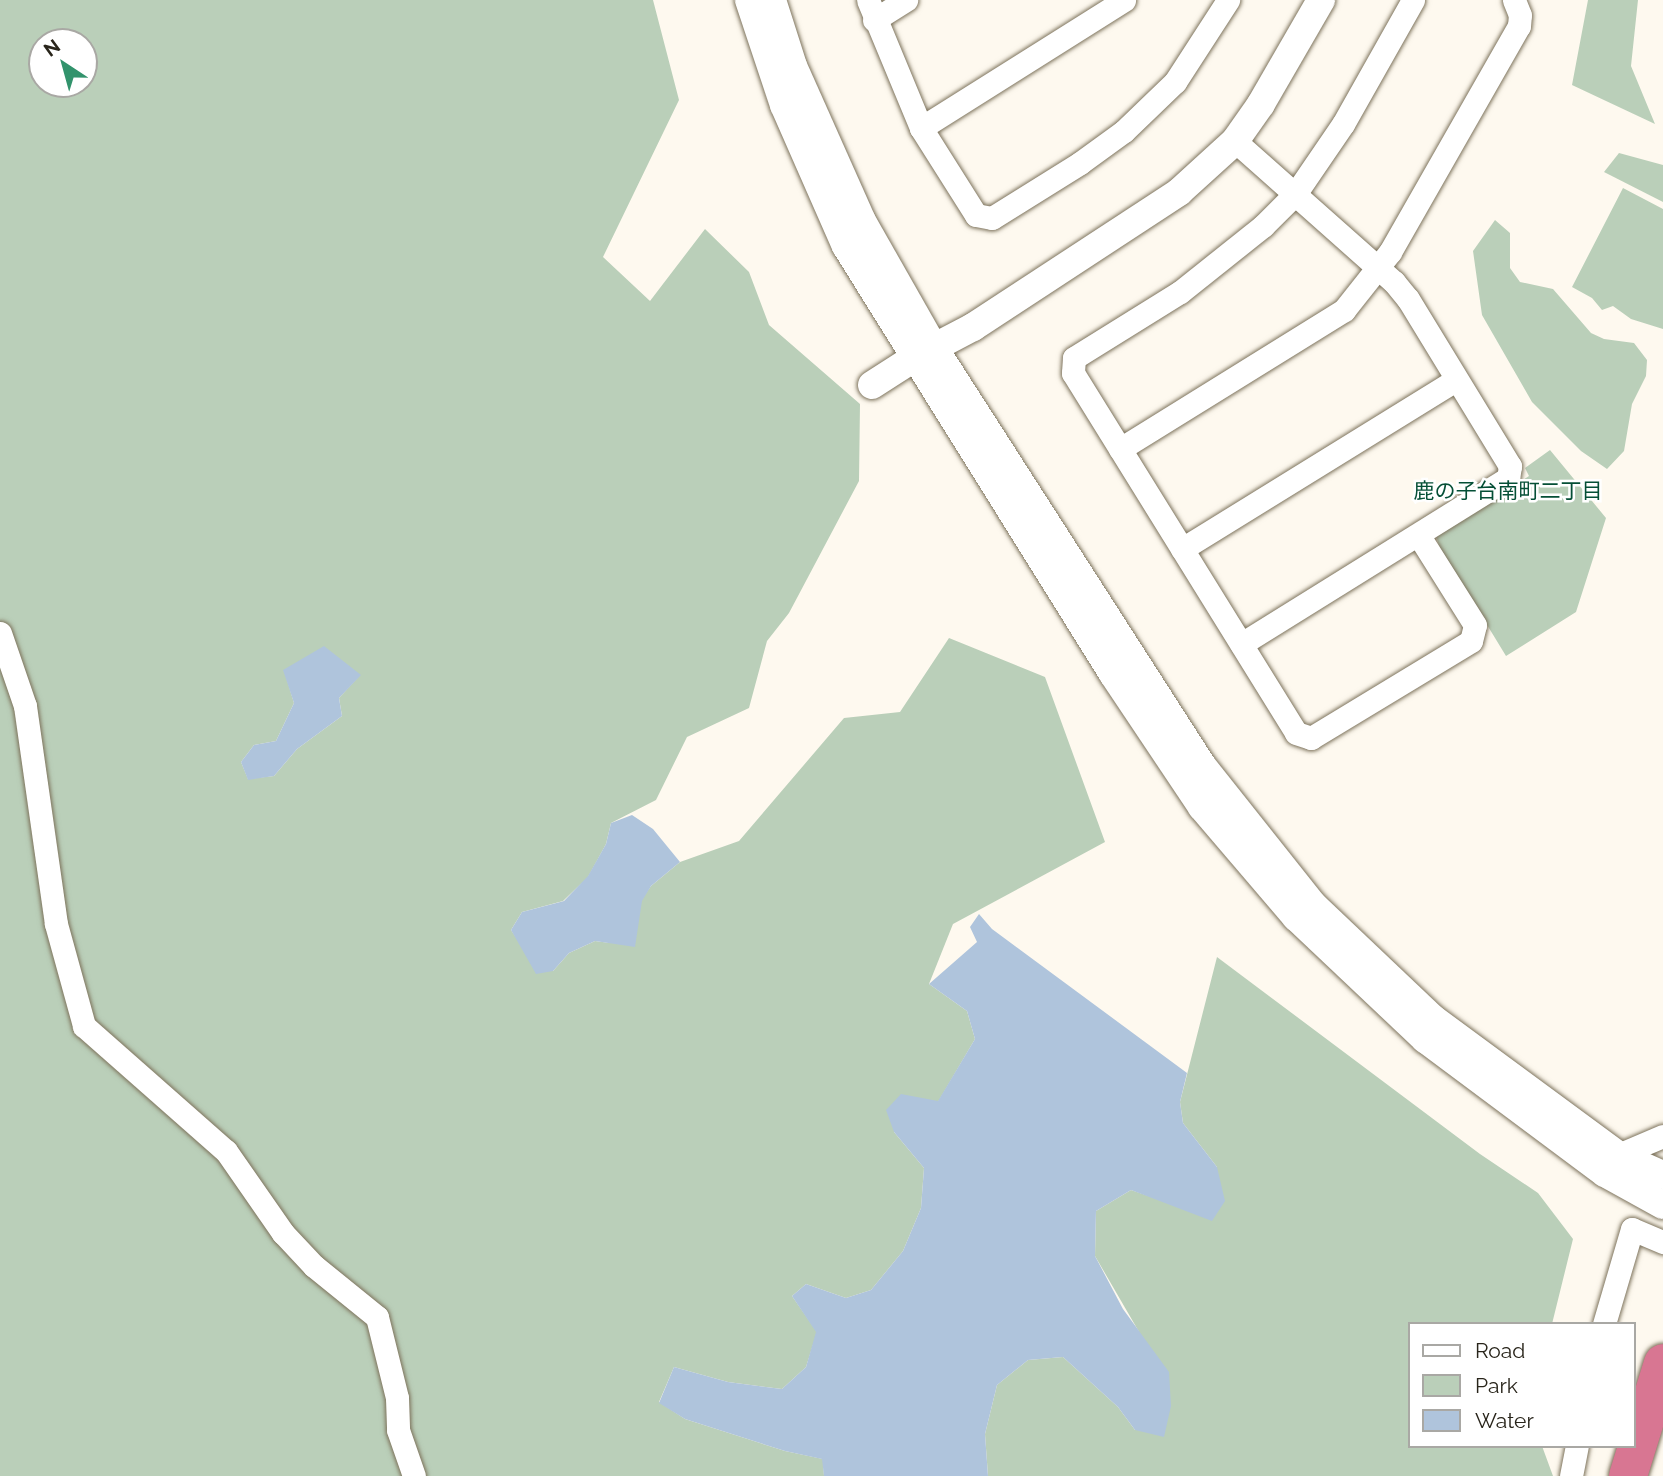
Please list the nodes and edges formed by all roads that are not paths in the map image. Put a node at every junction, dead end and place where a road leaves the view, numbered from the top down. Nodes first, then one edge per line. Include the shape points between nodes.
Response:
1 (749, 0) edge
2 (772, 0) edge
3 (906, 0) edge
4 (1124, 0) edge
5 (1321, 0) edge
6 (1413, 0) edge
7 (1514, 0) edge
8 (1226, 1) edge
9 (871, 10) edge
10 (921, 128) junction
11 (1235, 141) junction
12 (1296, 193) junction
13 (1379, 269) junction
14 (924, 353) junction
15 (1456, 380) junction
16 (872, 385) dead end
17 (1119, 449) junction
18 (1419, 536) junction
19 (1182, 549) junction
20 (0, 634) edge
21 (1241, 644) junction
22 (1663, 1136) edge
23 (1618, 1155) junction
24 (1663, 1175) edge
25 (1663, 1205) edge
26 (1663, 1242) edge
27 (1605, 1322) edge
28 (1663, 1363) edge
29 (1577, 1448) edge
30 (414, 1476) edge
31 (1571, 1476) edge
32 (1628, 1476) edge

1 - 14 street via 784,105 846,246
2 - 14 street via 793,66
3 - 9 street
4 - 10 street
5 - 11 street
6 - 12 street via 1343,124
7 - 13 street via 1519,26
8 - 10 street via 1175,82 1124,131 992,218 976,215
9 - 10 street
11 - 12 street
11 - 14 street via 1179,192 973,327
12 - 13 street
12 - 17 street via 1263,226 1180,292 1074,358 1073,373
13 - 15 street via 1408,299
13 - 17 street via 1345,310
14 - 16 street
14 - 23 street via 1204,768 1312,904 1432,1018
14 - 25 street via 1105,662 1202,807 1296,916 1425,1039 1605,1173
15 - 18 street via 1510,466 1508,478
15 - 19 street
17 - 19 street
18 - 21 street
18 - 21 street via 1475,625 1471,641 1311,738 1296,733
19 - 21 street
20 - 30 street via 25,706 56,924 83,1026 226,1151 283,1233 314,1266 377,1317 397,1398 398,1430
22 - 23 street
23 - 24 street
26 - 27 street via 1632,1229
28 - 32 highway
29 - 31 street

